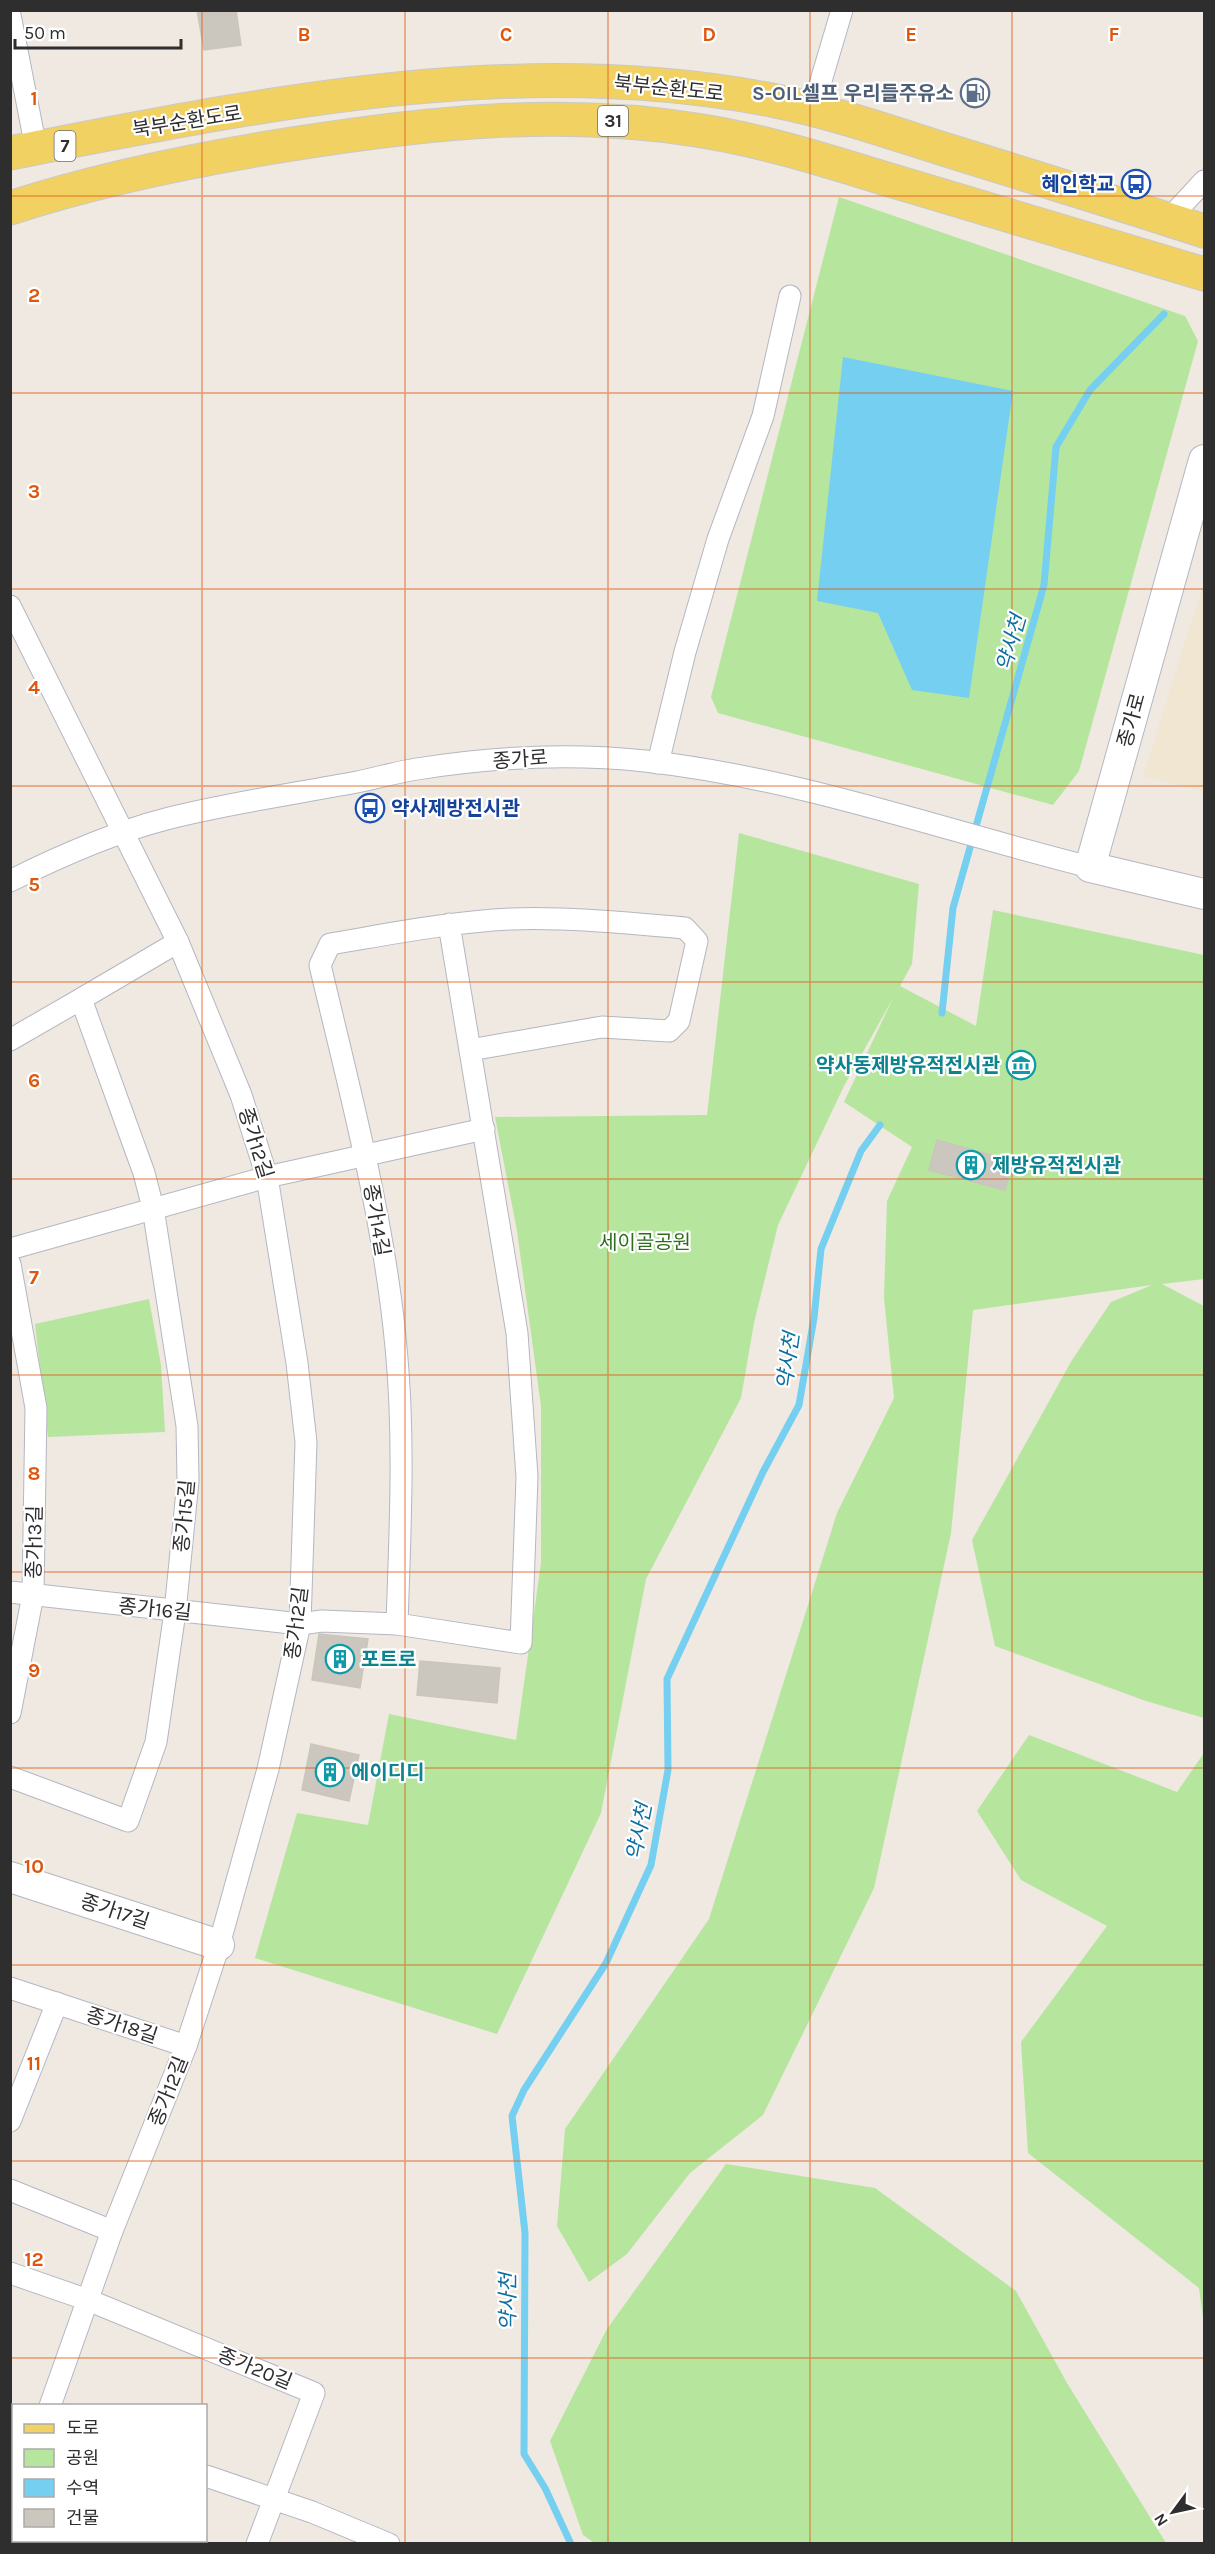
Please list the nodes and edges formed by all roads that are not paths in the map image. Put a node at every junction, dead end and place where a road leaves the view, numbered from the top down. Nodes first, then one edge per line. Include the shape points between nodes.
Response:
1 (842, 10) edge
2 (10, 15) edge
3 (812, 111) junction
4 (119, 132) joint
5 (19, 154) edge
6 (1204, 181) edge
7 (10, 208) edge
8 (1169, 219) junction
9 (1204, 231) edge
10 (1204, 274) edge
11 (790, 296) dead end
12 (1204, 460) edge
13 (10, 606) edge
14 (658, 763) junction
15 (125, 834) junction
16 (1090, 867) junction
17 (10, 881) edge
18 (1204, 894) edge
19 (449, 924) junction
20 (178, 942) junction
21 (81, 999) junction
22 (10, 1040) edge
23 (470, 1050) junction
24 (484, 1129) junction
25 (365, 1154) junction
26 (267, 1177) junction
27 (153, 1208) junction
28 (10, 1249) edge
29 (10, 1264) edge
30 (10, 1592) edge
31 (33, 1595) junction
32 (175, 1612) junction
33 (300, 1624) junction
34 (398, 1624) junction
35 (10, 1713) edge
36 (10, 1777) edge
37 (10, 1877) edge
38 (219, 1945) junction
39 (10, 1988) edge
40 (57, 2003) junction
41 (186, 2046) junction
42 (10, 2121) edge
43 (10, 2190) edge
44 (112, 2231) junction
45 (10, 2273) edge
46 (88, 2300) junction
47 (51, 2404) edge
48 (207, 2476) edge
49 (274, 2501) junction
50 (257, 2544) edge
51 (389, 2544) edge

1 - 3 street
2 - 5 street
3 - 4 main road, 북부순환도로 / 31 via 777,101 700,90 588,80 485,80 394,88
3 - 8 main road, 북부순환도로 / 31
4 - 5 main road, 북부순환도로 / 7
6 - 8 street
7 - 10 main road, 31 via 141,172 397,127 489,119 591,118 695,129 770,145
8 - 9 main road, 북부순환도로 / 31
11 - 14 street via 762,416 718,539
12 - 16 street, 종가로
13 - 15 street
14 - 15 street, 종가로 via 563,756 416,769 164,820
14 - 16 street, 종가로 via 785,785
15 - 17 street, 종가로 via 64,854
15 - 20 street, 종가12길
16 - 18 street
19 - 23 street
19 - 23 street, 종가14길 via 588,919 685,928 697,940 679,1021 669,1031 602,1027
19 - 25 street, 종가14길 via 330,944 320,965
20 - 21 street
20 - 26 street, 종가12길 via 241,1095
21 - 22 street
21 - 27 street, 종가15길
23 - 24 street
24 - 25 street
24 - 34 street via 518,1333 526,1477 521,1643
25 - 26 street
25 - 34 street, 종가14길 via 396,1349 402,1460
26 - 27 street
26 - 33 street, 종가12길 via 306,1442
27 - 28 street
27 - 32 street, 종가15길 via 187,1426 188,1481
29 - 31 street, 종가13길 via 36,1408
30 - 31 street, 종가16길
31 - 32 street, 종가16길
31 - 35 street, 종가13길
32 - 33 street, 종가16길
32 - 36 street, 종가15길 via 156,1743 128,1821
33 - 34 street
33 - 38 street, 종가12길 via 268,1770
37 - 38 street, 종가17길
38 - 41 street, 종가12길
39 - 40 street, 종가18길
40 - 41 street, 종가18길
40 - 42 street
41 - 44 street, 종가12길
43 - 44 street
44 - 46 street, 종가12길
45 - 46 street
46 - 47 street, 종가12길
46 - 49 street, 종가20길 via 314,2393
48 - 49 street
49 - 50 street, 종가20길
49 - 51 street via 312,2512

